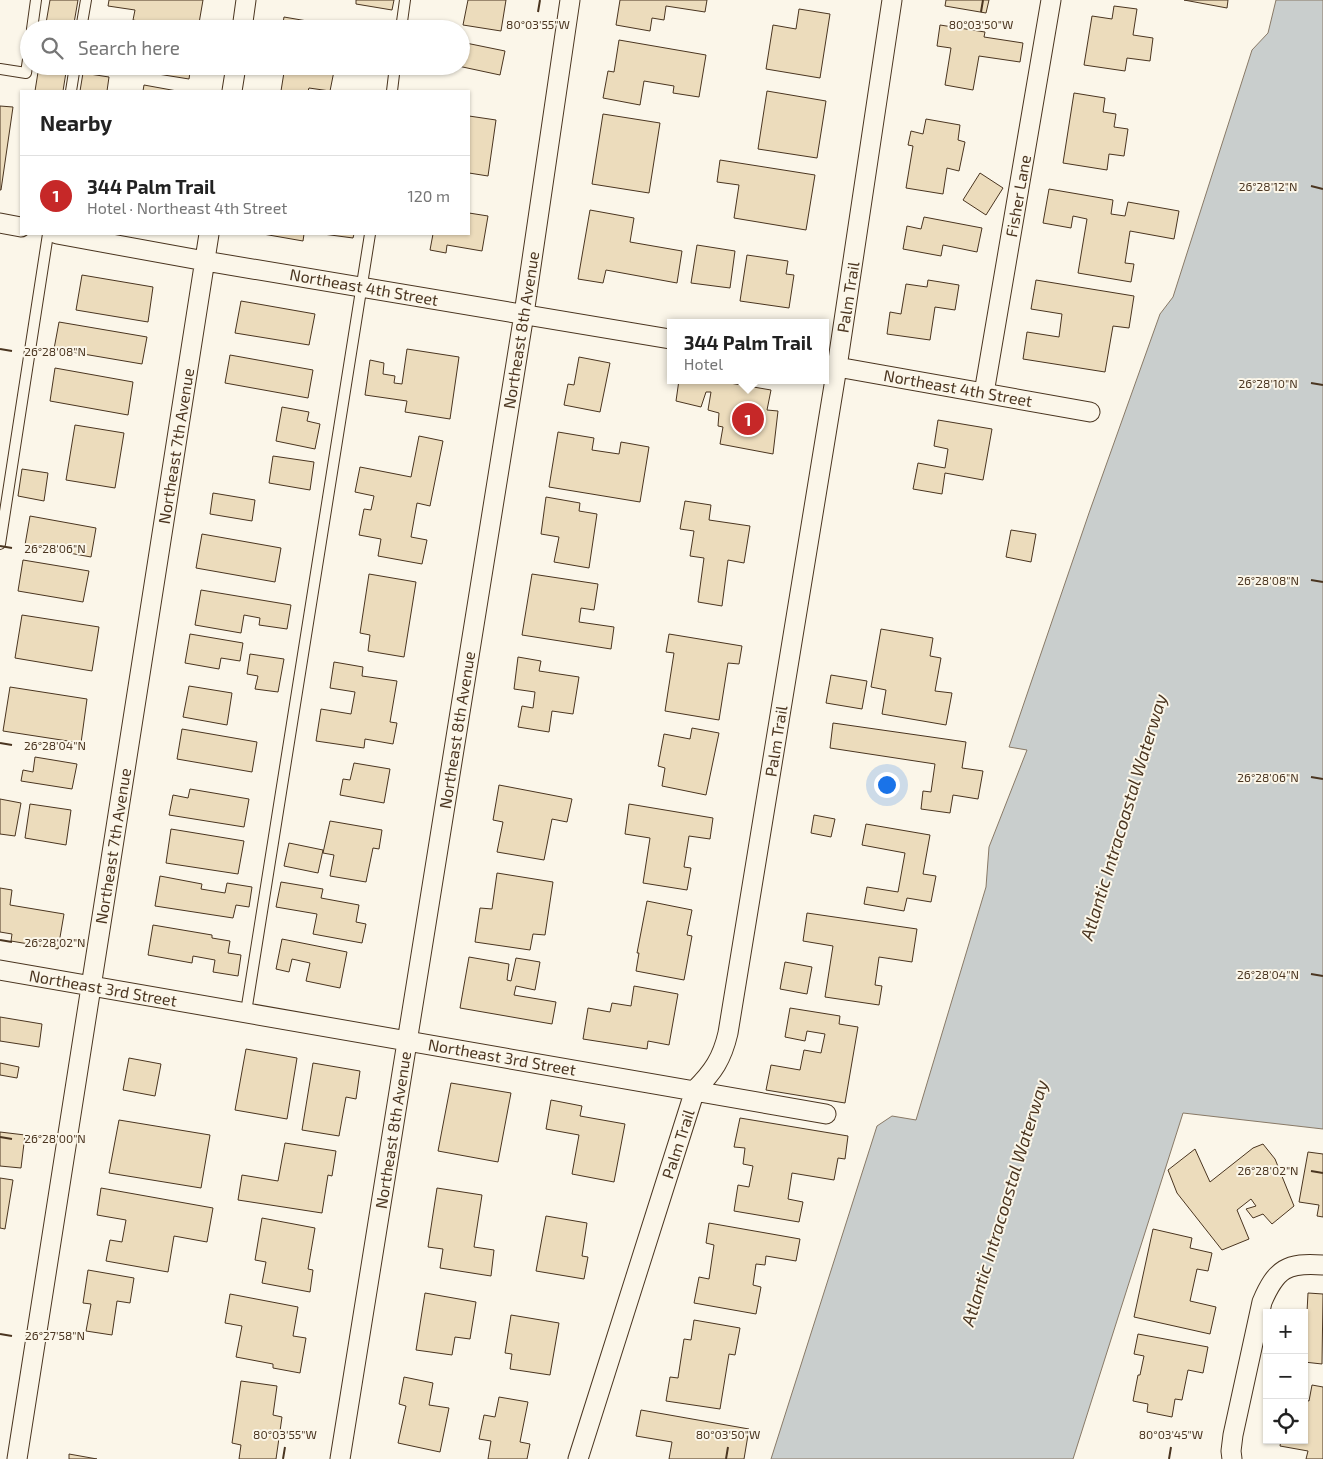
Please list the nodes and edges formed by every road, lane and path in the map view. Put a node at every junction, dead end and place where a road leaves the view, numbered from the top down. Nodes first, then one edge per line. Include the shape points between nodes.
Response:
1 (36, 0) edge
2 (86, 0) edge
3 (246, 0) edge
4 (405, 0) edge
5 (570, 0) edge
6 (892, 0) edge
7 (1051, 0) edge
8 (33, 20) edge
9 (83, 20) edge
10 (243, 20) edge
11 (402, 20) edge
12 (0, 69) edge
13 (20, 72) edge
14 (74, 75) edge
15 (235, 75) edge
16 (394, 75) edge
17 (71, 90) edge
18 (232, 90) edge
19 (392, 90) edge
20 (0, 223) edge
21 (20, 227) edge
22 (48, 235) edge
23 (62, 235) edge
24 (209, 235) edge
25 (370, 235) edge
26 (205, 261) junction
27 (362, 287) junction
28 (524, 314) junction
29 (667, 338) edge
30 (831, 366) edge
31 (829, 379) edge
32 (828, 384) edge
33 (984, 393) junction
34 (1090, 412) dead end
35 (0, 544) edge
36 (0, 970) edge
37 (91, 985) junction
38 (246, 1012) junction
39 (407, 1040) junction
40 (695, 1090) junction
41 (826, 1114) dead end
42 (1323, 1264) edge
43 (17, 1459) edge
44 (340, 1459) edge
45 (578, 1459) edge
46 (1232, 1459) edge

1 - 8 lane
2 - 9 lane
3 - 10 street
4 - 11 lane
5 - 28 street, Northeast 8th Avenue
6 - 30 street, Palm Trail
7 - 33 street, Fisher Lane
12 - 13 lane
14 - 17 lane
15 - 18 street
16 - 19 lane
20 - 21 street
22 - 35 lane
23 - 26 street, Northeast 4th Street
24 - 26 street, Northeast 7th Avenue
25 - 27 lane
26 - 27 street, Northeast 4th Street
26 - 37 street, Northeast 7th Avenue
27 - 28 street, Northeast 4th Street
27 - 38 lane
28 - 29 street, Northeast 4th Street
28 - 39 street, Northeast 8th Avenue
30 - 31 street, Palm Trail
30 - 33 street, Northeast 4th Street
32 - 40 street, Palm Trail via 728,1033 718,1063
33 - 34 street, Northeast 4th Street
36 - 37 street, Northeast 3rd Street
37 - 38 street, Northeast 3rd Street
37 - 43 street, Northeast 7th Avenue
38 - 39 street, Northeast 3rd Street
39 - 40 street, Northeast 3rd Street
39 - 44 street, Northeast 8th Avenue
40 - 41 street, Northeast 3rd Street
40 - 45 street, Palm Trail
42 - 46 street via 1302,1263 1288,1268 1276,1276 1262,1302 1233,1435

